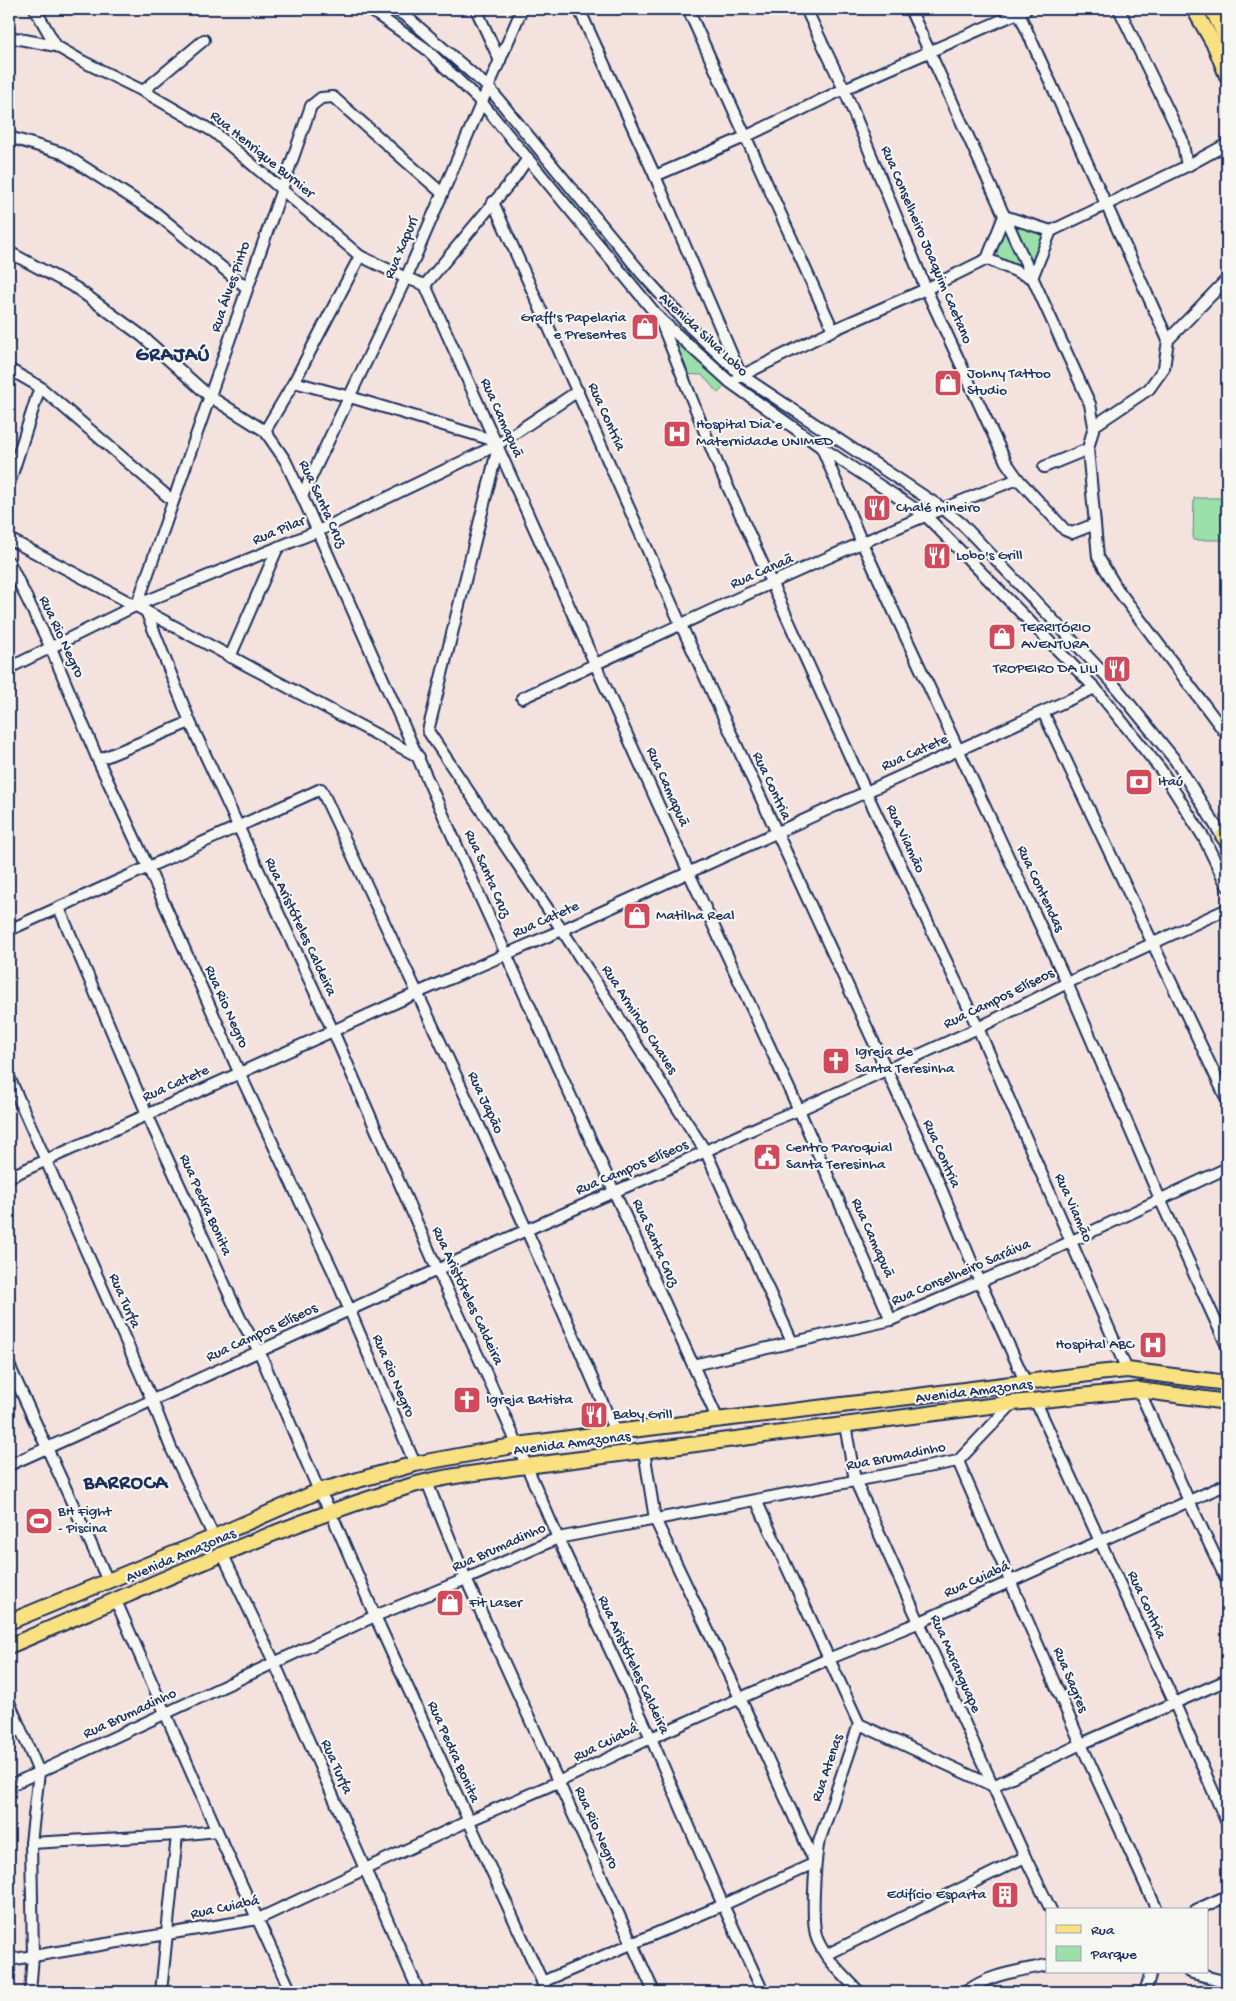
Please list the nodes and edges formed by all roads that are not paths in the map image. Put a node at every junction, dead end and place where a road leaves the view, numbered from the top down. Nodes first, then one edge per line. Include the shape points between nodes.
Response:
1 (35, 9) edge
2 (369, 9) edge
3 (394, 9) edge
4 (476, 9) edge
5 (522, 9) edge
6 (579, 9) edge
7 (688, 9) edge
8 (806, 9) edge
9 (910, 9) edge
10 (1119, 9) edge
11 (1194, 9) edge
12 (1212, 9) edge
13 (1021, 10) edge
14 (9, 37) edge
15 (204, 40) dead end
16 (1227, 40) edge
17 (56, 46) junction
18 (928, 52) junction
19 (500, 61) junction
20 (1227, 76) edge
21 (489, 88) junction
22 (844, 89) junction
23 (142, 91) junction
24 (482, 103) junction
25 (746, 136) junction
26 (9, 137) edge
27 (1227, 144) edge
28 (528, 158) junction
29 (1186, 166) junction
30 (655, 176) junction
31 (281, 188) junction
32 (442, 193) junction
33 (494, 202) junction
34 (1106, 205) junction
35 (1004, 216) junction
36 (1051, 231) junction
37 (9, 252) edge
38 (360, 256) junction
39 (987, 260) junction
40 (406, 278) junction
41 (1032, 278) junction
42 (1227, 279) edge
43 (425, 285) junction
44 (247, 288) junction
45 (926, 289) junction
46 (660, 319) junction
47 (833, 330) junction
48 (1168, 340) junction
49 (9, 369) edge
50 (741, 375) junction
51 (294, 382) junction
52 (731, 383) junction
53 (40, 387) junction
54 (578, 391) junction
55 (208, 396) junction
56 (350, 397) junction
57 (1094, 426) junction
58 (265, 431) junction
59 (497, 444) junction
60 (821, 448) junction
61 (1088, 449) junction
62 (1044, 467) dead end
63 (1018, 479) junction
64 (9, 484) edge
65 (302, 496) junction
66 (173, 501) junction
67 (942, 508) junction
68 (926, 516) junction
69 (1095, 524) junction
70 (318, 531) junction
71 (9, 539) edge
72 (862, 543) junction
73 (278, 547) junction
74 (9, 562) edge
75 (772, 584) junction
76 (137, 605) junction
77 (146, 612) junction
78 (681, 625) junction
79 (51, 648) junction
80 (230, 657) junction
81 (595, 664) junction
82 (9, 668) edge
83 (1095, 688) junction
84 (522, 698) dead end
85 (1043, 712) junction
86 (190, 722) junction
87 (1227, 735) edge
88 (958, 751) junction
89 (419, 757) junction
90 (98, 760) junction
91 (866, 792) junction
92 (237, 827) junction
93 (776, 832) junction
94 (1226, 841) edge
95 (148, 868) junction
96 (689, 873) junction
97 (1227, 886) edge
98 (59, 908) junction
99 (1227, 909) edge
100 (9, 930) edge
101 (562, 930) junction
102 (1152, 944) junction
103 (507, 954) junction
104 (1067, 983) junction
105 (418, 992) junction
106 (978, 1028) junction
107 (332, 1031) junction
108 (886, 1069) junction
109 (239, 1072) junction
110 (9, 1077) edge
111 (1227, 1100) edge
112 (799, 1110) junction
113 (147, 1114) junction
114 (706, 1152) junction
115 (46, 1161) junction
116 (1227, 1168) edge
117 (9, 1177) edge
118 (616, 1191) junction
119 (1160, 1200) junction
120 (526, 1230) junction
121 (1072, 1241) junction
122 (438, 1271) junction
123 (980, 1282) junction
124 (349, 1310) junction
125 (891, 1320) junction
126 (792, 1342) junction
127 (1227, 1346) edge
128 (259, 1351) junction
129 (693, 1365) junction
130 (9, 1366) edge
131 (1127, 1370) junction
132 (1026, 1381) junction
133 (1227, 1383) edge
134 (1139, 1390) junction
135 (152, 1400) junction
136 (1035, 1400) junction
137 (1013, 1402) junction
138 (1227, 1402) edge
139 (718, 1420) junction
140 (845, 1425) junction
141 (615, 1432) junction
142 (518, 1445) junction
143 (46, 1448) junction
144 (644, 1451) junction
145 (958, 1460) junction
146 (415, 1464) junction
147 (9, 1465) edge
148 (527, 1466) junction
149 (855, 1480) junction
150 (427, 1482) junction
151 (1227, 1484) edge
152 (319, 1490) junction
153 (756, 1500) junction
154 (1189, 1501) junction
155 (333, 1517) junction
156 (655, 1519) junction
157 (214, 1537) junction
158 (558, 1538) junction
159 (1100, 1541) junction
160 (223, 1555) junction
161 (466, 1579) junction
162 (108, 1581) junction
163 (1010, 1581) junction
164 (1227, 1581) edge
165 (116, 1601) junction
166 (375, 1616) junction
167 (9, 1622) edge
168 (920, 1622) junction
169 (9, 1646) edge
170 (828, 1659) junction
171 (275, 1664) junction
172 (1227, 1680) edge
173 (740, 1698) junction
174 (9, 1702) edge
175 (1175, 1704) junction
176 (166, 1714) junction
177 (859, 1724) junction
178 (651, 1738) junction
179 (1081, 1744) junction
180 (39, 1772) junction
181 (558, 1782) junction
182 (9, 1786) edge
183 (993, 1786) junction
184 (468, 1821) junction
185 (1227, 1823) edge
186 (217, 1831) junction
187 (177, 1835) junction
188 (31, 1843) junction
189 (1025, 1857) junction
190 (815, 1863) junction
191 (365, 1870) junction
192 (1227, 1896) edge
193 (723, 1905) junction
194 (1050, 1908) edge
195 (1156, 1908) edge
196 (1200, 1908) edge
197 (258, 1919) junction
198 (166, 1935) junction
199 (632, 1945) junction
200 (33, 1956) junction
201 (826, 1956) junction
202 (9, 1960) edge
203 (1046, 1965) edge
204 (1150, 1974) edge
205 (1196, 1974) edge
206 (1227, 1982) edge
207 (544, 1987) edge
208 (978, 1989) edge
209 (30, 1992) edge
210 (161, 1992) edge
211 (291, 1992) edge
212 (419, 1992) edge
213 (654, 1992) edge
214 (763, 1992) edge
215 (859, 1992) edge
216 (966, 1992) edge
217 (1145, 1992) edge

1 - 17 street
2 - 24 street, Avenida Silva Lobo via 425,48
3 - 21 street, Avenida Silva Lobo
4 - 19 street
5 - 19 street, Rua Xapurí
6 - 30 street
7 - 25 street
8 - 22 street, Rua Conselheiro Joaquim Caetano
9 - 18 street
10 - 29 street via 1182,139
11 - 20 main road
12 - 16 main road
13 - 18 street
13 - 34 street
14 - 17 street, Rua Henrique Burnier
15 - 23 street
17 - 23 street, Rua Henrique Burnier
18 - 22 street
18 - 35 street
19 - 21 street, Rua Xapurí
21 - 24 street, Rua Xapurí
21 - 50 street, Avenida Silva Lobo via 643,275 689,326
22 - 25 street
22 - 45 street, Rua Conselheiro Joaquim Caetano
23 - 31 street, Rua Henrique Burnier via 214,132
24 - 28 street, Avenida Silva Lobo
24 - 32 street, Rua Xapurí
25 - 30 street
25 - 47 street
26 - 44 street via 62,153 156,214
27 - 29 street
28 - 33 street
28 - 46 street, Avenida Silva Lobo
29 - 34 street
30 - 50 street
31 - 32 street, Rua Álves Pinto via 311,106 321,98 334,97
31 - 38 street, Rua Henrique Burnier
31 - 44 street, Rua Álves Pinto
32 - 40 street, Rua Xapurí
33 - 43 street
33 - 54 street, Rua Contria
34 - 36 street
34 - 48 street
35 - 36 street
35 - 39 street
35 - 41 street
36 - 41 street
37 - 55 street, Rua Santa Cruz via 76,288 142,336
38 - 40 street, Rua Henrique Burnier
38 - 51 street
39 - 41 street
39 - 45 street
40 - 43 street
40 - 56 street, Rua Xapurí
41 - 57 street via 1090,404
42 - 48 street
43 - 59 street, Rua Camapuã
44 - 55 street, Rua Álves Pinto
45 - 47 street
45 - 63 street, Rua Conselheiro Joaquim Caetano via 1006,462
46 - 52 street, Avenida Silva Lobo
46 - 75 street, Rua Viamão via 718,465
47 - 50 street
48 - 57 street via 1164,368 1148,388
49 - 53 street
50 - 52 street
50 - 67 street, Avenida Silva Lobo
51 - 56 street
51 - 58 street
52 - 60 street, Avenida Silva Lobo
53 - 64 street
53 - 66 street
54 - 59 street, Rua Pilar
54 - 78 street, Rua Contria
55 - 58 street, Rua Santa Cruz
55 - 66 street, Rua Álves Pinto
56 - 59 street
56 - 65 street, Rua Xapurí
57 - 61 street
58 - 65 street, Rua Santa Cruz via 285,460
59 - 70 street, Rua Pilar
59 - 81 street, Rua Camapuã
59 - 101 street, Rua Armindo Chaves via 428,731
60 - 68 street, Avenida Silva Lobo
60 - 72 street, Rua Contendas
61 - 62 street
61 - 69 street
63 - 67 street, Rua Canaã
63 - 69 street, Rua Conselheiro Joaquim Caetano via 1065,530 1072,533
65 - 70 street, Rua Santa Cruz
66 - 76 street, Rua Álves Pinto
67 - 68 street, Rua Canaã
67 - 94 street, Avenida Silva Lobo via 962,524 1111,681 1175,760
68 - 72 street, Rua Canaã
68 - 83 street, Avenida Silva Lobo
69 - 87 street via 1098,557 1118,590
70 - 73 street, Rua Pilar
70 - 89 street, Rua Santa Cruz
71 - 76 street
72 - 75 street, Rua Canaã
72 - 88 street, Rua Contendas
73 - 76 street, Rua Pilar
73 - 80 street
74 - 79 street, Rua Rio Negro
75 - 78 street, Rua Canaã
75 - 91 street, Rua Viamão
76 - 77 street
76 - 79 street, Rua Pilar
77 - 80 street
77 - 86 street, Rua Aristóteles Caldeira
78 - 81 street, Rua Canaã
78 - 93 street, Rua Contria
79 - 82 street, Rua Pilar
79 - 90 street, Rua Rio Negro
80 - 89 street
81 - 84 street, Rua Canaã
81 - 96 street, Rua Camapuã
83 - 85 street, Rua Catete
83 - 97 street, Avenida Silva Lobo via 1160,770 1204,838
85 - 88 street, Rua Catete
85 - 102 street
86 - 90 street
86 - 92 street, Rua Aristóteles Caldeira
88 - 91 street, Rua Catete
88 - 104 street, Rua Contendas
89 - 103 street, Rua Santa Cruz
90 - 95 street, Rua Rio Negro
91 - 93 street, Rua Catete
91 - 106 street, Rua Viamão
92 - 95 street
92 - 105 street, Rua Japão via 321,789
92 - 107 street, Rua Aristóteles Caldeira
93 - 96 street, Rua Catete
93 - 108 street, Rua Contria
95 - 98 street
95 - 109 street, Rua Rio Negro
96 - 101 street, Rua Catete
96 - 112 street, Rua Camapuã
98 - 100 street
98 - 113 street, Rua Pedra Bonita
99 - 102 street, Rua Campos Elíseos
101 - 103 street, Rua Catete
101 - 114 street, Rua Armindo Chaves
102 - 104 street, Rua Campos Elíseos
102 - 111 street
103 - 105 street, Rua Catete
103 - 118 street, Rua Santa Cruz
104 - 106 street, Rua Campos Elíseos
104 - 119 street, Rua Contendas
105 - 107 street, Rua Catete
105 - 120 street, Rua Japão
106 - 108 street, Rua Campos Elíseos
106 - 121 street, Rua Viamão
107 - 109 street, Rua Catete
107 - 122 street, Rua Aristóteles Caldeira
108 - 112 street, Rua Campos Elíseos
108 - 123 street, Rua Contria
109 - 113 street, Rua Catete
109 - 124 street, Rua Rio Negro
110 - 115 street, Rua Turfa
112 - 114 street, Rua Campos Elíseos
112 - 125 street, Rua Camapuã
113 - 115 street, Rua Catete
113 - 128 street, Rua Pedra Bonita via 240,1318
114 - 118 street, Rua Campos Elíseos
114 - 126 street, Rua Armindo Chaves
115 - 117 street, Rua Catete
115 - 135 street, Rua Turfa
116 - 119 street, Rua Conselheiro Saráiva
118 - 120 street, Rua Campos Elíseos
118 - 129 street, Rua Santa Cruz
119 - 121 street, Rua Conselheiro Saráiva
119 - 127 street, Rua Contendas
120 - 122 street, Rua Campos Elíseos
120 - 141 street, Rua Japão
121 - 123 street, Rua Conselheiro Saráiva
121 - 131 street, Rua Viamão
122 - 124 street, Rua Campos Elíseos
122 - 142 street, Rua Aristóteles Caldeira
123 - 125 street, Rua Conselheiro Saráiva
123 - 132 street, Rua Contria
124 - 128 street, Rua Campos Elíseos
124 - 146 street, Rua Rio Negro
125 - 126 street, Rua Conselheiro Saráiva
126 - 129 street, Rua Conselheiro Saráiva
128 - 135 street, Rua Campos Elíseos
128 - 152 street, Rua Pedra Bonita
129 - 139 street, Rua Santa Cruz
130 - 143 street
131 - 132 main road, Avenida Amazonas
131 - 133 main road, Avenida Amazonas
132 - 139 main road, Avenida Amazonas
134 - 136 main road, Avenida Amazonas
134 - 138 main road, Avenida Amazonas
134 - 154 street
135 - 143 street, Rua Campos Elíseos
135 - 157 street, Rua Turfa
136 - 137 main road, Avenida Amazonas
136 - 159 street, Rua Contria
137 - 140 main road, Avenida Amazonas
137 - 145 street, Rua Brumadinho
139 - 141 main road, Avenida Amazonas
140 - 144 main road, Avenida Amazonas
140 - 149 street, Rua Maranguape
141 - 142 main road, Avenida Amazonas
142 - 146 main road, Avenida Amazonas
142 - 148 street, Rua Aristóteles Caldeira
143 - 147 street, Rua Campos Elíseos
143 - 162 street
144 - 148 main road, Avenida Amazonas
144 - 156 street
145 - 149 street, Rua Brumadinho
145 - 163 street, Rua Sagres
146 - 152 main road, Avenida Amazonas
148 - 150 main road, Avenida Amazonas
148 - 158 street, Rua Aristóteles Caldeira
149 - 153 street, Rua Brumadinho
149 - 168 street, Rua Maranguape
150 - 155 main road, Avenida Amazonas
150 - 161 street, Rua Rio Negro
151 - 154 street, Rua Cuiabá
152 - 155 street, Rua Pedra Bonita
152 - 157 main road, Avenida Amazonas
153 - 156 street, Rua Brumadinho
153 - 170 street, Rua Atenas
154 - 159 street, Rua Cuiabá
154 - 164 street
155 - 160 main road, Avenida Amazonas
155 - 166 street, Rua Pedra Bonita
156 - 158 street, Rua Brumadinho
156 - 173 street
157 - 162 main road, Avenida Amazonas
158 - 161 street, Rua Brumadinho
158 - 178 street, Rua Aristóteles Caldeira
159 - 163 street, Rua Cuiabá
159 - 175 street, Rua Contria
160 - 165 main road, Avenida Amazonas
160 - 171 street, Rua Turfa
161 - 166 street, Rua Brumadinho
161 - 181 street, Rua Rio Negro
162 - 167 main road, Avenida Amazonas
163 - 168 street, Rua Cuiabá
163 - 179 street, Rua Sagres
165 - 169 main road, Avenida Amazonas
165 - 176 street
166 - 171 street, Rua Brumadinho
166 - 184 street, Rua Pedra Bonita
168 - 170 street, Rua Cuiabá
168 - 183 street, Rua Maranguape
170 - 173 street, Rua Cuiabá
170 - 177 street, Rua Atenas
171 - 176 street, Rua Brumadinho
171 - 191 street, Rua Turfa
172 - 175 street
173 - 178 street, Rua Cuiabá
173 - 190 street
174 - 180 street
175 - 179 street
175 - 185 street, Rua Contria
176 - 180 street, Rua Brumadinho
176 - 186 street
177 - 183 street
177 - 190 street, Rua Atenas via 820,1837
178 - 181 street, Rua Cuiabá
178 - 193 street, Rua Aristóteles Caldeira
179 - 183 street
179 - 195 street, Rua Sagres
180 - 182 street, Rua Brumadinho
180 - 188 street
181 - 184 street, Rua Cuiabá
181 - 199 street, Rua Rio Negro
183 - 189 street, Rua Maranguape
184 - 191 street, Rua Cuiabá
184 - 207 street, Rua Pedra Bonita
186 - 187 street
186 - 197 street
187 - 188 street
187 - 198 street
188 - 200 street
189 - 194 street, Rua Maranguape
189 - 201 street
190 - 193 street
190 - 201 street, Rua Atenas via 817,1939
191 - 197 street, Rua Cuiabá
191 - 212 street, Rua Turfa
192 - 196 street
193 - 199 street
193 - 214 street, Rua Aristóteles Caldeira
197 - 198 street, Rua Cuiabá
197 - 211 street
198 - 200 street, Rua Cuiabá
198 - 210 street
199 - 207 street
199 - 213 street, Rua Rio Negro
200 - 202 street, Rua Cuiabá
200 - 209 street
201 - 215 street, Rua Atenas
203 - 208 street via 996,1977
204 - 217 street
205 - 206 street
208 - 216 street

